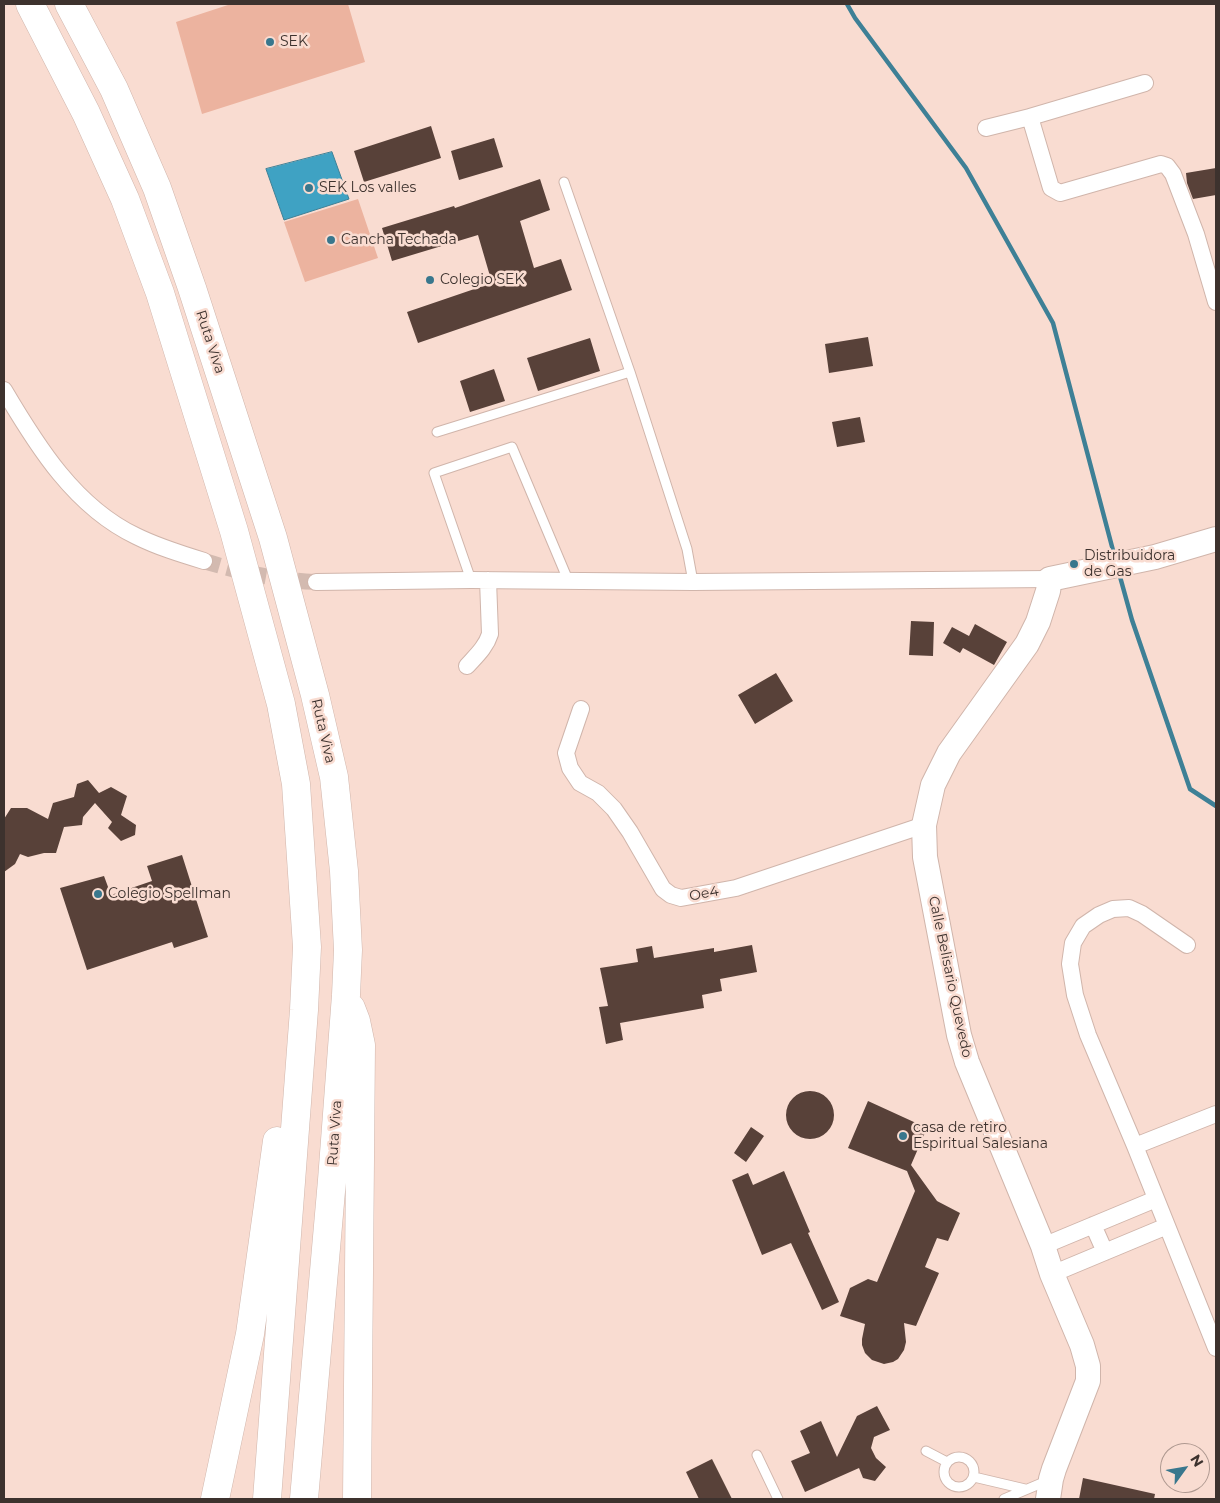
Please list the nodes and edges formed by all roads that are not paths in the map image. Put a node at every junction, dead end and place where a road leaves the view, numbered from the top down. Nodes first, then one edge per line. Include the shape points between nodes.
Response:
1 (30, 4) edge
2 (69, 4) edge
3 (1145, 83) dead end
4 (1030, 117) junction
5 (986, 128) dead end
6 (564, 182) dead end
7 (1216, 302) edge
8 (630, 372) junction
9 (4, 390) edge
10 (438, 432) dead end
11 (1216, 539) edge
12 (204, 561) tunnel mouth
13 (1050, 579) junction
14 (471, 580) junction
15 (488, 580) junction
16 (568, 580) junction
17 (316, 582) tunnel mouth
18 (693, 582) junction
19 (467, 666) dead end
20 (581, 709) dead end
21 (924, 824) junction
22 (300, 863) junction
23 (1187, 945) dead end
24 (346, 995) junction
25 (1216, 1114) edge
26 (1135, 1146) junction
27 (1156, 1198) junction
28 (1093, 1225) junction
29 (1167, 1226) junction
30 (1043, 1246) junction
31 (1105, 1252) junction
32 (1052, 1274) junction
33 (1216, 1348) edge
34 (236, 1404) junction
35 (926, 1451) dead end
36 (757, 1455) dead end
37 (947, 1462) junction
38 (974, 1477) junction
39 (1026, 1489) junction
40 (1049, 1489) edge
41 (204, 1499) edge
42 (215, 1499) edge
43 (268, 1499) edge
44 (304, 1499) edge
45 (357, 1499) edge
46 (778, 1499) edge
47 (1004, 1499) edge

1 - 22 highway via 125,198 163,303 234,531 281,704 296,784
2 - 24 highway, Ruta Viva via 114,89 157,188 273,538 334,777 344,871 348,950
3 - 4 street
4 - 5 street
4 - 7 street via 1051,188 1060,194 1161,164 1167,166 1196,234
6 - 8 lane
8 - 10 lane
8 - 18 lane via 687,549
9 - 12 street via 54,468 108,520 134,536
11 - 13 street via 1155,557
13 - 18 street
13 - 21 street, Calle Belisario Quevedo via 1038,622 1027,644 949,753 933,785
14 - 15 street
14 - 16 lane via 434,473 512,447
14 - 17 street
15 - 16 street
15 - 19 street via 490,634 484,647
16 - 18 street
20 - 21 street, Oe4 via 566,753 570,768 580,783 598,793 614,809 663,889 676,897 736,888
21 - 30 street, Calle Belisario Quevedo via 926,857 966,1062
22 - 34 highway via 291,946 283,1099 250,1334
22 - 43 highway via 307,947 304,1010
23 - 26 street via 1129,908 1099,914 1083,926 1073,943 1070,964 1075,996
24 - 44 highway, Ruta Viva
24 - 45 highway via 361,1044
25 - 26 street
26 - 27 street
27 - 28 street
27 - 29 street
28 - 30 street
28 - 31 street
29 - 31 street
29 - 33 street
30 - 32 street, Calle Belisario Quevedo
31 - 32 street
32 - 40 street, Calle Belisario Quevedo via 1082,1345 1088,1381
34 - 41 highway
34 - 42 highway
35 - 37 lane
36 - 46 lane
37 - 38 lane via 953,1458 966,1458 972,1463
37 - 38 lane via 944,1475 952,1485 965,1486
38 - 39 lane
39 - 40 lane
39 - 47 lane

